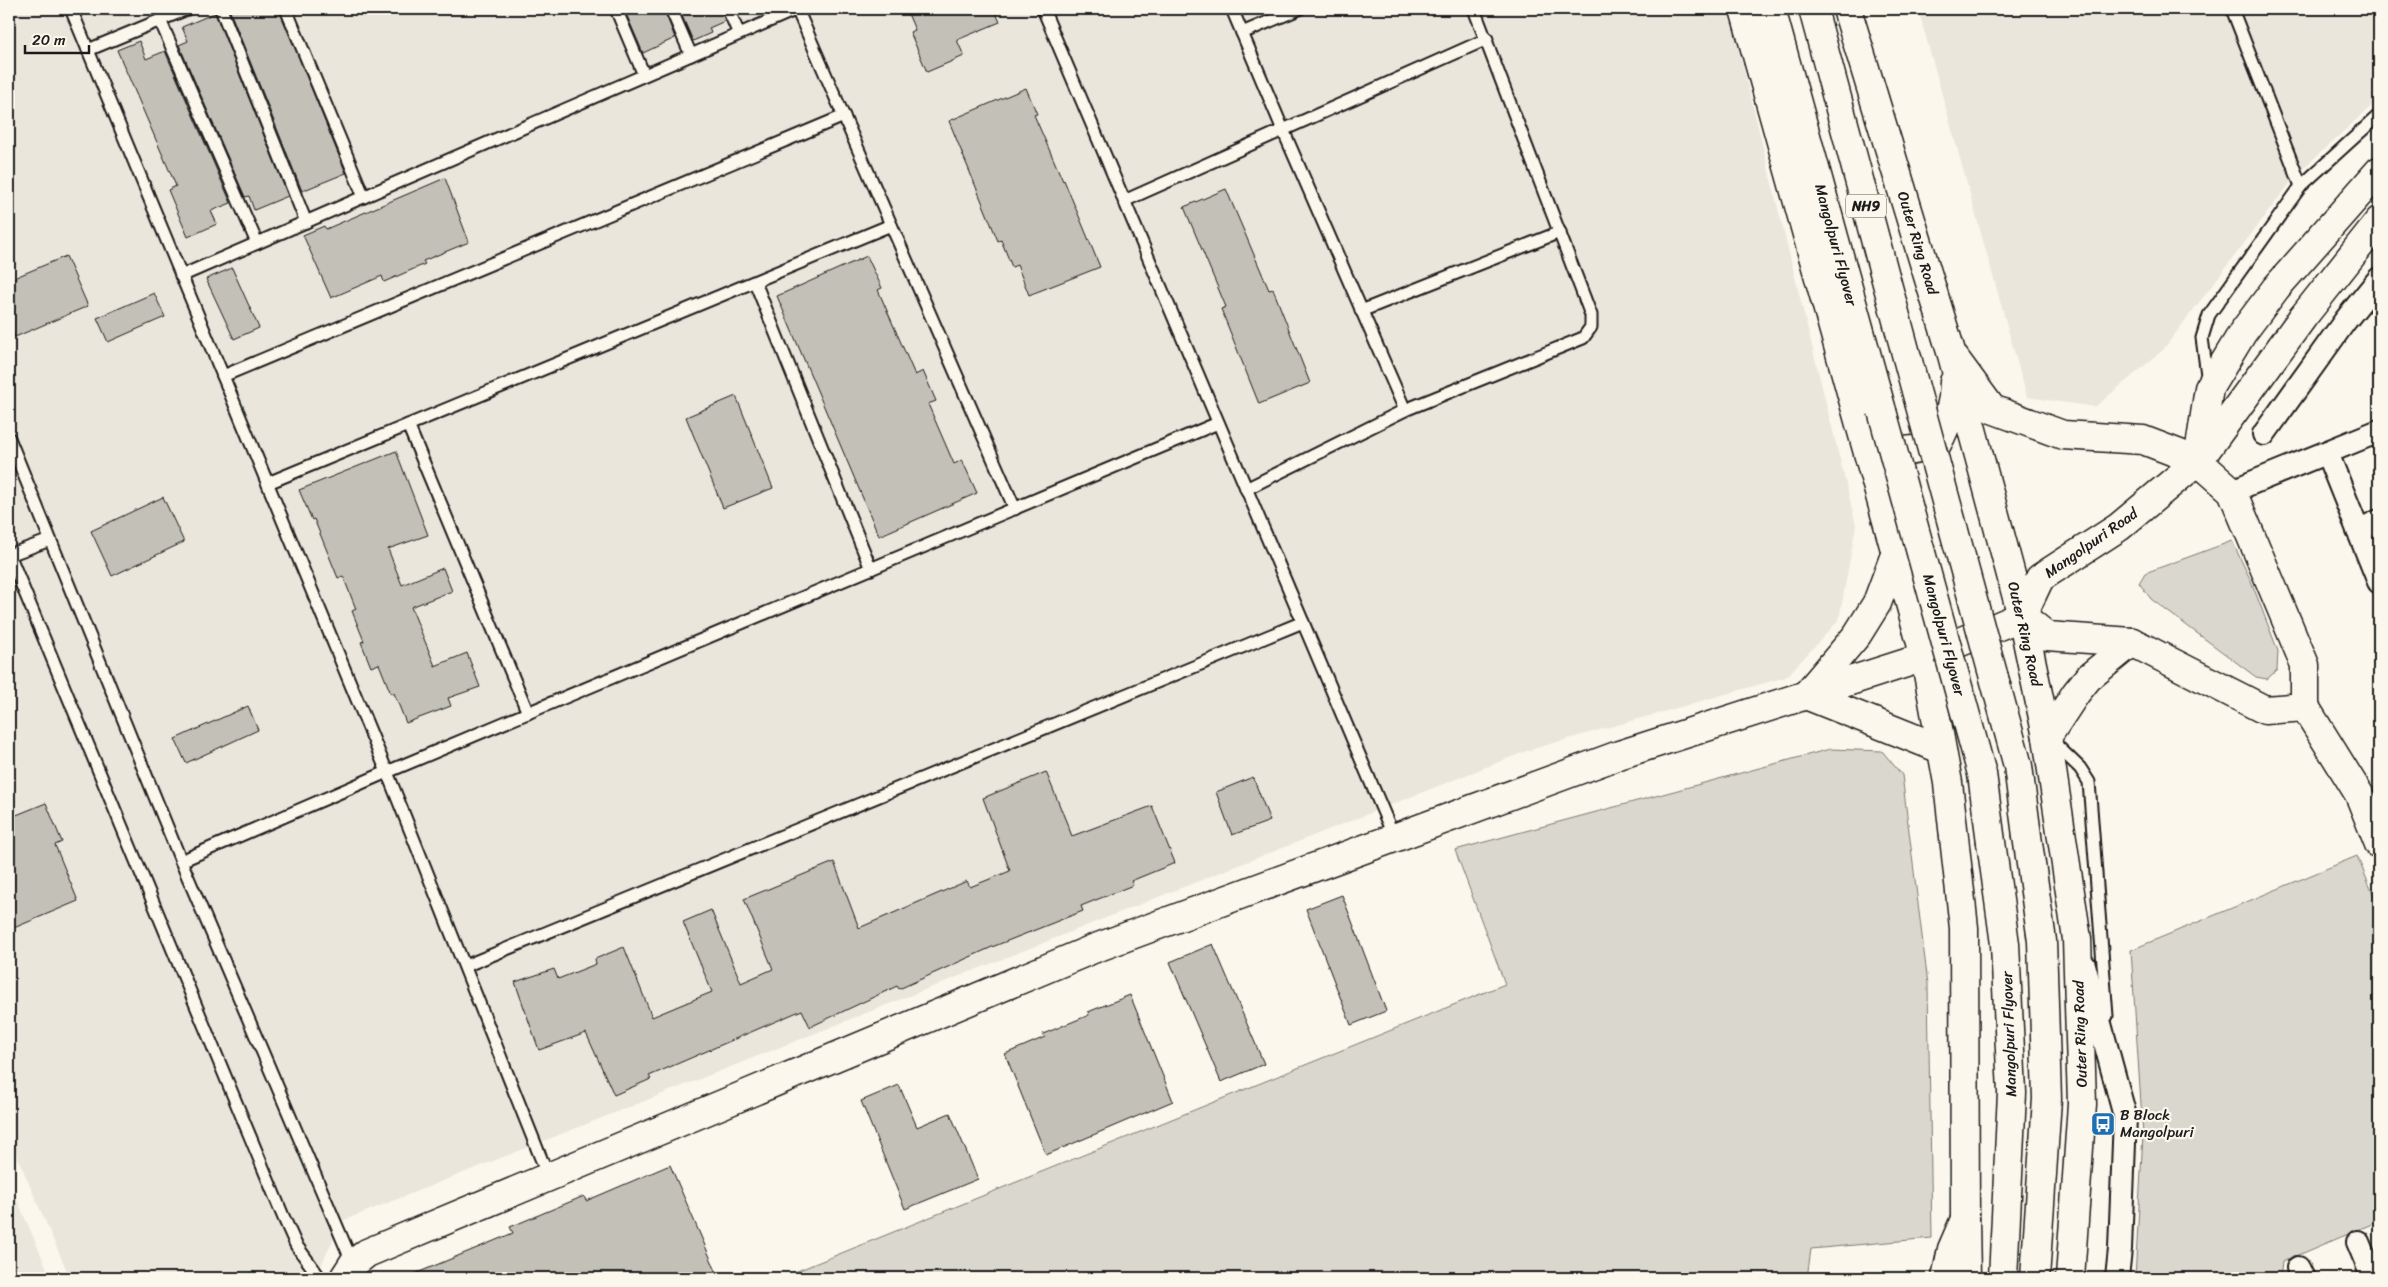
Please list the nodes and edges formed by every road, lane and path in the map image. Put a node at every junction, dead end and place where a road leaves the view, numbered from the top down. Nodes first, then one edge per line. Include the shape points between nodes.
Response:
1 (71, 9) edge
2 (187, 9) edge
3 (221, 9) edge
4 (286, 9) edge
5 (616, 9) edge
6 (671, 9) edge
7 (728, 9) edge
8 (797, 9) edge
9 (1043, 9) edge
10 (1232, 9) edge
11 (1299, 9) edge
12 (1474, 9) edge
13 (1744, 9) edge
14 (1771, 9) edge
15 (1813, 9) edge
16 (1847, 9) edge
17 (2232, 9) edge
18 (160, 20) junction
19 (1242, 33) junction
20 (739, 34) junction
21 (1486, 39) junction
22 (88, 50) junction
23 (691, 55) junction
24 (644, 75) junction
25 (2379, 115) edge
26 (844, 116) junction
27 (1282, 130) junction
28 (2379, 171) edge
29 (2301, 186) junction
30 (364, 197) junction
31 (1124, 200) junction
32 (2379, 221) edge
33 (306, 222) junction
34 (891, 225) junction
35 (1560, 232) junction
36 (257, 243) junction
37 (182, 276) junction
38 (2379, 279) edge
39 (755, 282) junction
40 (1361, 312) junction
41 (1952, 355) junction
42 (223, 376) junction
43 (2209, 388) junction
44 (1405, 410) junction
45 (1218, 423) junction
46 (1860, 425) junction
47 (408, 426) junction
48 (2379, 431) edge
49 (2264, 434) dead end
50 (9, 438) edge
51 (2326, 454) junction
52 (2198, 461) junction
53 (268, 483) junction
54 (1246, 489) junction
55 (2232, 491) junction
56 (1014, 509) junction
57 (2379, 522) edge
58 (2358, 531) junction
59 (50, 540) junction
60 (1896, 552) junction
61 (9, 555) edge
62 (871, 569) junction
63 (2379, 582) edge
64 (2022, 616) junction
65 (1303, 622) junction
66 (2132, 642) junction
67 (1925, 657) junction
68 (1806, 695) junction
69 (2305, 707) junction
70 (528, 713) junction
71 (2047, 737) junction
72 (1941, 749) junction
73 (387, 772) junction
74 (1394, 837) junction
75 (2379, 844) edge
76 (181, 861) junction
77 (2077, 939) junction
78 (465, 966) junction
79 (2110, 1060) junction
80 (548, 1176) junction
81 (1965, 1219) junction
82 (2358, 1242) dead end
83 (348, 1271) edge
84 (320, 1278) edge
85 (1946, 1278) edge
86 (1966, 1278) edge
87 (2003, 1278) edge
88 (2035, 1278) edge
89 (2070, 1278) edge
90 (2117, 1278) edge
91 (2373, 1278) edge

1 - 22 lane
2 - 18 lane
3 - 33 lane
4 - 30 lane
5 - 24 lane
6 - 23 lane
7 - 20 lane
8 - 20 lane
8 - 26 lane
9 - 31 lane
10 - 19 lane
11 - 19 lane
12 - 21 lane
13 - 46 main road
14 - 87 main road, Mangolpuri Flyover, bridge via 1982,774 2005,944 2012,1093
15 - 88 main road, NH9, bridge via 2018,766 2040,931 2046,1099
16 - 41 main road, Outer Ring Road
17 - 29 lane
18 - 22 lane
18 - 36 lane
19 - 27 lane
20 - 23 lane
21 - 27 lane
21 - 35 lane
22 - 37 lane
23 - 24 lane
24 - 30 lane
25 - 29 lane
26 - 34 lane
26 - 42 lane
27 - 31 lane
27 - 40 lane
28 - 43 main road via 2276,288 2243,332
29 - 43 lane via 2209,315 2202,338
30 - 33 lane
31 - 45 lane
32 - 52 main road, Mangolpuri Road via 2297,325
33 - 36 lane
34 - 39 lane
34 - 56 lane
35 - 40 lane
35 - 44 lane via 1591,315 1591,327 1583,338
36 - 37 lane
37 - 42 lane
38 - 49 street
39 - 47 lane
39 - 62 lane
40 - 44 lane
41 - 46 main road via 1954,395 1937,444 1917,452 1899,450 1881,445
41 - 52 main road via 1992,409 2062,435 2143,440
41 - 64 main road, Outer Ring Road
42 - 53 lane
43 - 52 main road
44 - 54 lane
45 - 54 lane
45 - 56 lane
46 - 60 main road
47 - 53 lane
47 - 70 lane
48 - 51 street
50 - 59 lane
51 - 55 street
51 - 58 street
52 - 55 main road
52 - 64 main road, Mangolpuri Road via 2119,527 2040,578
53 - 73 lane
54 - 65 lane
55 - 69 main road via 2305,665
56 - 62 lane
57 - 58 street
58 - 63 street
59 - 61 lane
59 - 76 lane
60 - 67 main road
60 - 68 main road via 1877,603 1857,635
61 - 84 lane via 283,1216 296,1245
62 - 70 lane
64 - 66 main road via 2047,636
64 - 67 main road
64 - 71 main road, Outer Ring Road
65 - 74 lane
65 - 78 lane
66 - 69 main road via 2264,710
66 - 71 main road via 2088,678
67 - 68 main road
67 - 72 main road
68 - 72 main road
68 - 74 main road via 1619,755
69 - 75 main road via 2359,794
70 - 73 lane
71 - 77 main road, Outer Ring Road
71 - 79 lane via 2080,768 2089,782
72 - 81 main road via 1948,783 1964,928
73 - 76 lane
73 - 78 lane
74 - 80 main road via 1092,949
76 - 83 lane
77 - 79 street
77 - 89 main road, Outer Ring Road via 2082,1104
78 - 80 lane
79 - 90 street via 2125,1116
80 - 83 main road via 367,1253
81 - 85 main road via 1952,1249
81 - 86 main road
82 - 91 street

